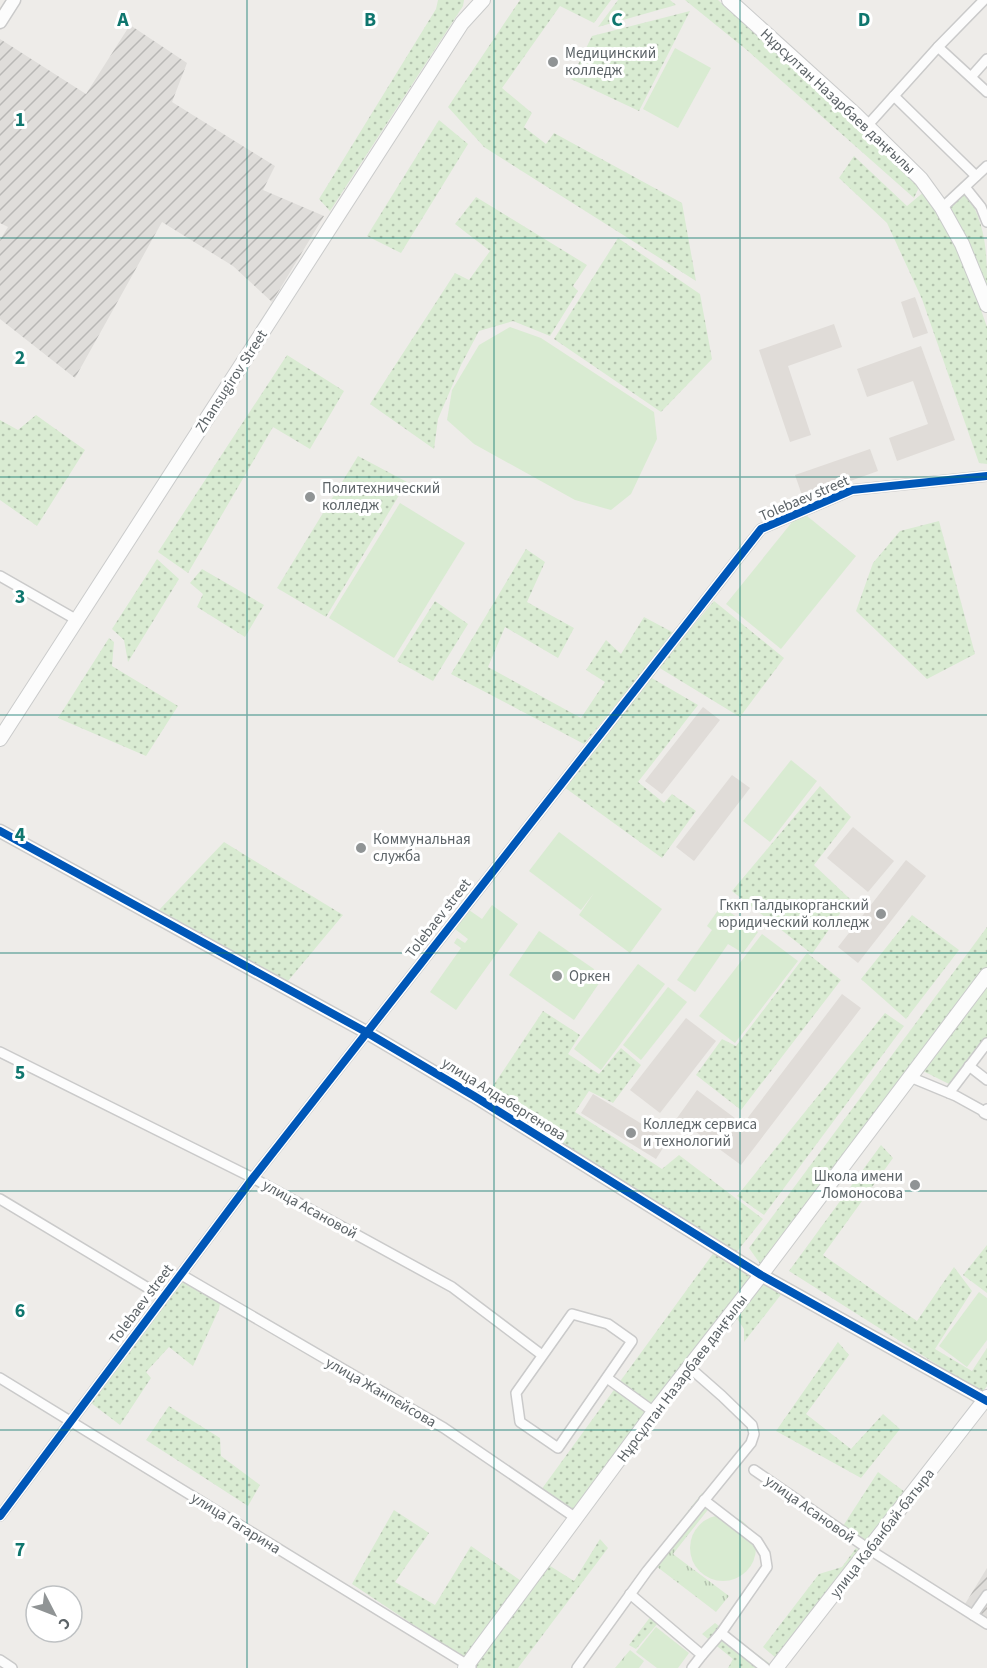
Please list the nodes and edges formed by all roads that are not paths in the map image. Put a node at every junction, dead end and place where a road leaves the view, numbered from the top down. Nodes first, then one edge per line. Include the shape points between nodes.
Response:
1 (14, 0) edge
2 (471, 0) edge
3 (483, 0) edge
4 (729, 0) edge
5 (982, 1) edge
6 (0, 22) edge
7 (462, 23) junction
8 (938, 46) junction
9 (987, 59) edge
10 (971, 77) junction
11 (987, 92) edge
12 (894, 96) junction
13 (867, 126) junction
14 (987, 166) edge
15 (976, 176) junction
16 (965, 187) junction
17 (942, 208) junction
18 (987, 222) edge
19 (987, 304) edge
20 (987, 476) edge
21 (0, 576) edge
22 (77, 621) junction
23 (0, 739) edge
24 (0, 831) edge
25 (987, 975) edge
26 (366, 1032) junction
27 (987, 1043) edge
28 (0, 1052) edge
29 (969, 1066) junction
30 (910, 1077) junction
31 (987, 1080) edge
32 (949, 1093) junction
33 (986, 1111) edge
34 (253, 1178) junction
35 (0, 1199) edge
36 (180, 1274) junction
37 (761, 1275) junction
38 (163, 1297) junction
39 (542, 1355) junction
40 (689, 1367) junction
41 (0, 1377) edge
42 (607, 1378) junction
43 (986, 1400) edge
44 (654, 1412) junction
45 (71, 1421) junction
46 (754, 1470) dead end
47 (704, 1500) junction
48 (0, 1516) edge
49 (576, 1518) junction
50 (870, 1550) junction
51 (630, 1594) junction
52 (986, 1599) edge
53 (973, 1615) junction
54 (987, 1624) edge
55 (721, 1633) junction
56 (702, 1655) junction
57 (0, 1660) edge
58 (580, 1665) edge
59 (469, 1667) edge
60 (12, 1668) edge
61 (592, 1668) edge
62 (692, 1668) edge
63 (765, 1668) edge
64 (777, 1668) edge

1 - 6 street
2 - 7 main road
3 - 7 main road
4 - 13 main road, Нұрсұлтан Назарбаев даңғылы
5 - 8 street
7 - 22 main road, Zhansugirov Street
8 - 10 street
8 - 12 street
9 - 10 street
10 - 11 street
12 - 13 street
12 - 15 street
13 - 17 main road, Нұрсұлтан Назарбаев даңғылы via 921,179
14 - 15 street
15 - 16 street
16 - 17 street
16 - 18 street
17 - 19 main road, Нұрсұлтан Назарбаев даңғылы
20 - 26 street, Tolebaev street via 852,489 761,529
21 - 22 street
22 - 23 main road, Zhansugirov Street
24 - 26 street, улица Алдабергенова
25 - 30 main road, Нұрсұлтан Назарбаев даңғылы
26 - 34 street, Tolebaev street
26 - 37 street, улица Алдабергенова
27 - 29 street
28 - 34 street, улица Асановой
29 - 31 street
29 - 32 street
30 - 32 street
30 - 37 main road, Нұрсұлтан Назарбаев даңғылы
32 - 33 street
34 - 36 street, Tolebaev street
34 - 39 street, улица Асановой via 452,1287
35 - 38 street
36 - 38 street, Tolebaev street
36 - 49 street, улица Жанпейсова via 444,1428
37 - 40 main road, Нұрсұлтан Назарбаев даңғылы
37 - 43 street, улица Алдабергенова
38 - 45 street, Tolebaev street
39 - 42 street via 572,1314 608,1324 632,1341
39 - 42 street via 516,1393 520,1422 558,1448
40 - 44 main road, Нұрсұлтан Назарбаев даңғылы
40 - 47 street via 752,1425 754,1434 751,1443
41 - 45 street, улица Гагарина
42 - 44 street
43 - 50 main road, улица Кабанбай-батыра
44 - 49 main road, Нұрсұлтан Назарбаев даңғылы
45 - 48 street, Tolebaev street
45 - 59 street, улица Гагарина
46 - 50 street, улица Асановой
47 - 51 street
47 - 55 street via 757,1541 767,1567
49 - 59 main road, Нұрсұлтан Назарбаев даңғылы
50 - 53 street, улица Асановой
50 - 64 main road, улица Кабанбай-батыра
51 - 56 street
51 - 58 street
52 - 53 street
53 - 54 street, улица Асановой
55 - 56 street
55 - 63 street
56 - 62 street
57 - 60 street
58 - 61 street

